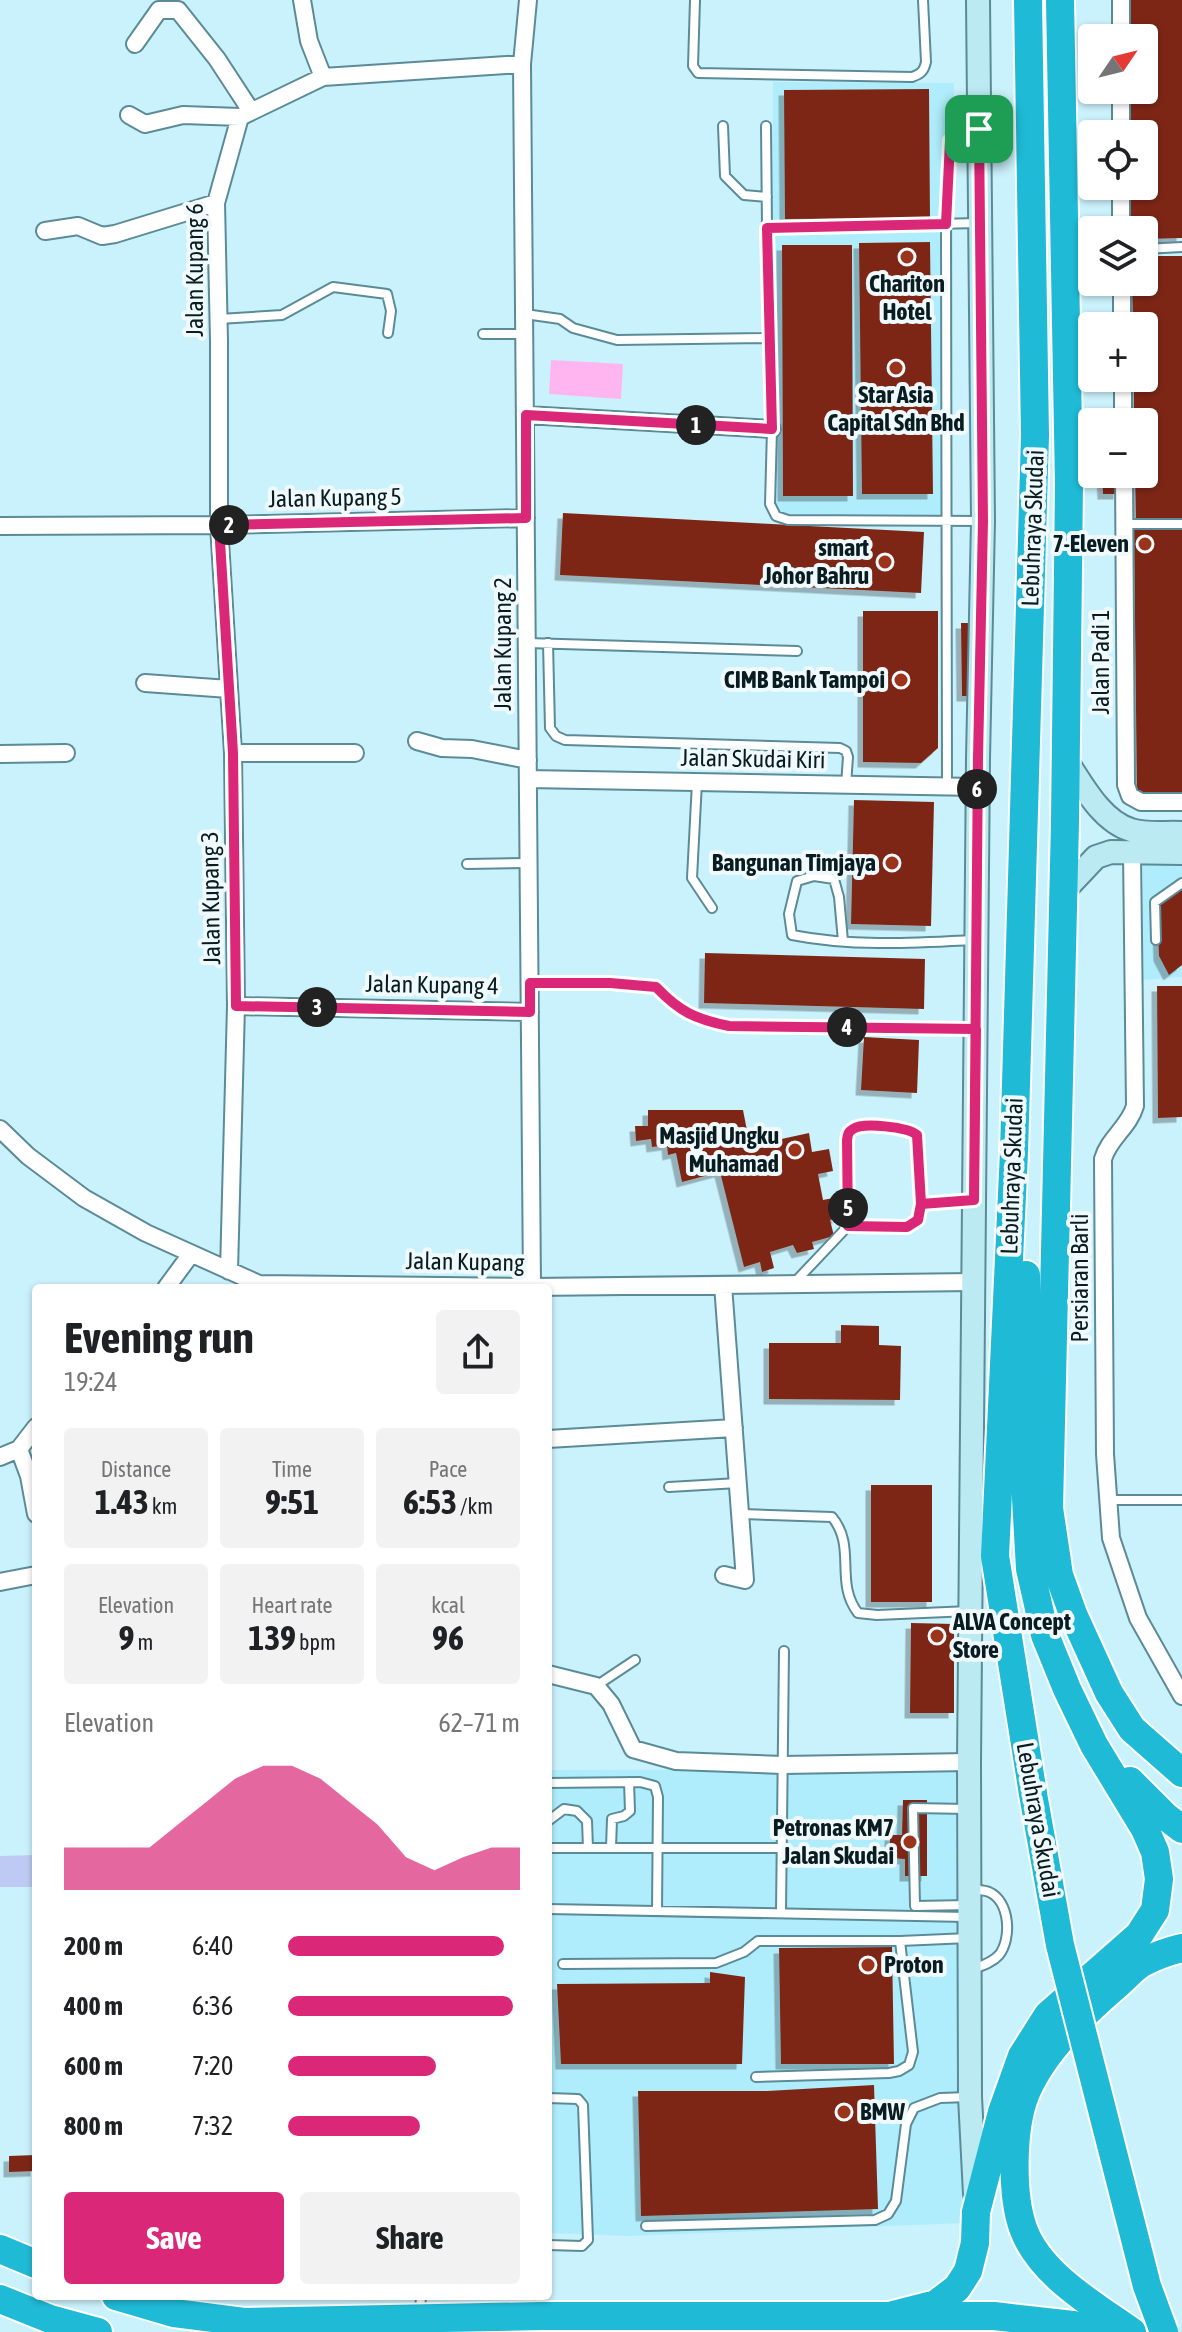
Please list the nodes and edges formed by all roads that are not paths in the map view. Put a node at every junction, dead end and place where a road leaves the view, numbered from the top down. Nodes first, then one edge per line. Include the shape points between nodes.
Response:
1 (302, 0) edge
2 (528, 0) edge
3 (695, 0) edge
4 (923, 0) edge
5 (978, 0) edge
6 (1028, 0) edge
7 (1060, 0) edge
8 (1121, 0) edge
9 (1121, 24) edge
10 (135, 44) dead end
11 (522, 64) junction
12 (323, 77) junction
13 (246, 114) junction
14 (129, 115) dead end
15 (723, 126) dead end
16 (766, 126) dead end
17 (979, 129) junction
18 (767, 197) junction
19 (216, 203) junction
20 (979, 223) junction
21 (946, 224) junction
22 (767, 228) junction
23 (45, 231) dead end
24 (1182, 247) edge
25 (1158, 248) edge
26 (525, 314) junction
27 (219, 319) junction
28 (388, 333) dead end
29 (483, 334) dead end
30 (525, 334) junction
31 (770, 338) junction
32 (526, 415) junction
33 (772, 429) junction
34 (1124, 488) edge
35 (526, 518) junction
36 (945, 520) junction
37 (983, 521) junction
38 (1125, 524) junction
39 (1182, 524) edge
40 (219, 525) junction
41 (0, 526) edge
42 (527, 643) junction
43 (548, 643) junction
44 (797, 651) dead end
45 (145, 683) dead end
46 (229, 689) junction
47 (417, 741) dead end
48 (66, 753) dead end
49 (233, 753) junction
50 (355, 753) dead end
51 (0, 754) edge
52 (528, 760) junction
53 (1066, 760) junction
54 (528, 779) junction
55 (697, 782) junction
56 (846, 785) junction
57 (947, 786) junction
58 (977, 787) junction
59 (1182, 802) edge
60 (1182, 833) edge
61 (1132, 852) junction
62 (1182, 853) edge
63 (529, 863) junction
64 (467, 864) dead end
65 (1182, 883) edge
66 (1063, 892) junction
67 (712, 908) dead end
68 (976, 940) junction
69 (843, 941) junction
70 (1133, 947) junction
71 (530, 983) junction
72 (236, 1006) junction
73 (530, 1012) junction
74 (976, 1029) junction
75 (0, 1129) edge
76 (1014, 1152) junction
77 (974, 1200) junction
78 (921, 1204) junction
79 (848, 1226) junction
80 (191, 1254) junction
81 (229, 1271) junction
82 (974, 1282) junction
83 (169, 1284) edge
84 (255, 1284) edge
85 (532, 1284) edge
86 (793, 1284) junction
87 (723, 1285) junction
88 (552, 1287) edge
89 (734, 1428) junction
90 (32, 1432) edge
91 (552, 1439) edge
92 (19, 1449) junction
93 (0, 1457) edge
94 (739, 1483) junction
95 (669, 1487) dead end
96 (32, 1492) edge
97 (1108, 1500) junction
98 (1182, 1500) edge
99 (742, 1514) junction
100 (724, 1575) dead end
101 (32, 1576) edge
102 (0, 1582) edge
103 (971, 1611) junction
104 (784, 1651) dead end
105 (635, 1660) dead end
106 (552, 1675) edge
107 (596, 1686) junction
108 (1181, 1694) edge
109 (1094, 1745) junction
110 (969, 1762) junction
111 (783, 1765) junction
112 (1182, 1773) edge
113 (629, 1782) junction
114 (552, 1783) edge
115 (969, 1809) junction
116 (552, 1818) edge
117 (1182, 1829) edge
118 (552, 1848) edge
119 (588, 1848) junction
120 (611, 1848) junction
121 (658, 1848) junction
122 (781, 1848) junction
123 (552, 1909) edge
124 (657, 1911) junction
125 (919, 1911) junction
126 (781, 1912) junction
127 (969, 1912) junction
128 (900, 1941) junction
129 (1182, 1948) edge
130 (563, 1964) dead end
131 (970, 1970) junction
132 (756, 2077) dead end
133 (970, 2097) junction
134 (552, 2098) edge
135 (976, 2212) junction
136 (646, 2226) dead end
137 (552, 2245) edge
138 (0, 2249) edge
139 (32, 2262) edge
140 (0, 2299) edge
141 (135, 2300) edge
142 (540, 2306) edge
143 (421, 2307) edge
144 (893, 2315) junction
145 (98, 2332) edge
146 (1104, 2332) edge
147 (1132, 2332) edge
148 (1164, 2332) edge

1 - 12 street via 309,41
2 - 11 street, Jalan Kupang 2
3 - 4 lane via 693,66 698,73 912,77 925,69
5 - 17 street
6 - 76 highway, Lebuhraya Skudai via 1035,435
7 - 53 highway, Lebuhraya Skudai via 1069,484
8 - 9 street
10 - 13 street via 159,10 178,10 217,59
11 - 12 street
11 - 26 street, Jalan Kupang 2
12 - 13 street
13 - 14 street via 183,115 145,124
13 - 19 street, Jalan Kupang 6
15 - 18 lane via 725,176 744,195
16 - 18 lane
17 - 20 street
17 - 21 lane via 950,141
18 - 22 lane
19 - 23 street via 115,234 102,236 78,226
19 - 27 street, Jalan Kupang 6
20 - 21 lane
20 - 37 street
21 - 22 lane
21 - 36 lane
22 - 31 lane
24 - 25 lane
26 - 30 street, Jalan Kupang 2
26 - 31 lane via 560,319 617,340
27 - 28 lane via 282,315 333,287 387,294
27 - 40 street, Jalan Kupang 6
29 - 30 lane
30 - 32 street, Jalan Kupang 2
31 - 33 lane
32 - 33 street
32 - 35 street, Jalan Kupang 2
33 - 36 lane via 770,504 776,516
34 - 38 street, Jalan Padi 1
35 - 40 street, Jalan Kupang 5
35 - 42 street, Jalan Kupang 2
36 - 37 lane
36 - 57 lane
37 - 58 street
38 - 39 lane
38 - 59 street, Jalan Padi 1 via 1126,785 1130,796 1141,802
40 - 41 street, Jalan Kupang 5
40 - 46 street, Jalan Kupang 3
42 - 43 lane
42 - 52 street, Jalan Kupang 2
43 - 44 lane
43 - 56 lane via 550,728 556,736 840,748 848,757
45 - 46 street
46 - 49 street, Jalan Kupang 3
47 - 52 street
48 - 51 street
49 - 50 street
49 - 72 street, Jalan Kupang 3
52 - 54 street, Jalan Kupang 2
53 - 60 street via 1117,822 1131,830
53 - 66 highway, Lebuhraya Skudai
54 - 55 street, Jalan Skudai Kiri
54 - 63 street, Jalan Kupang 2
55 - 56 street, Jalan Skudai Kiri
55 - 67 lane via 692,878
56 - 57 street, Jalan Skudai Kiri
57 - 58 street, Jalan Skudai Kiri
58 - 68 street
61 - 62 street
61 - 66 street via 1096,857
61 - 70 street, Persiaran Barli
63 - 64 lane
63 - 71 street, Jalan Kupang 2
65 - 70 lane via 1155,902 1157,939
66 - 112 highway, Lebuhraya Skudai via 1049,1508 1059,1575 1109,1693 1132,1729
68 - 69 lane
68 - 74 street
69 - 69 lane via 792,935 789,914 797,881 814,876 834,879
70 - 97 street, Persiaran Barli via 1135,1106 1103,1159
71 - 73 street, Jalan Kupang 2
71 - 74 lane via 656,987 677,1009 729,1026
72 - 73 street, Jalan Kupang 4
72 - 81 street, Jalan Kupang 3
73 - 85 street, Jalan Kupang 2
74 - 77 street
75 - 80 street, Jalan Kupang via 84,1198
76 - 109 highway via 1027,1201 1030,1569 1045,1635
76 - 148 highway, Lebuhraya Skudai, bridge via 995,1556 1060,1945 1147,2286
77 - 78 lane
77 - 82 street
78 - 79 lane via 913,1225
78 - 79 lane via 917,1135 906,1128 854,1127 847,1140
79 - 86 lane
80 - 81 street, Jalan Kupang
80 - 83 street
81 - 84 street, Jalan Kupang
82 - 86 street, Jalan Kupang
82 - 103 street
86 - 87 street, Jalan Kupang
87 - 88 street, Jalan Kupang
87 - 89 street
89 - 91 street
89 - 94 street
90 - 92 street
92 - 93 street
92 - 96 street
94 - 95 lane
94 - 99 street
97 - 98 lane
97 - 108 street, Persiaran Barli via 1111,1538 1123,1580
99 - 100 street via 745,1580
99 - 103 lane via 832,1517 843,1529 848,1599 858,1613
101 - 102 street
103 - 110 street
104 - 111 lane
105 - 107 lane
106 - 107 street
107 - 111 street via 633,1749 676,1761
109 - 117 highway
109 - 135 highway via 1155,1852 1155,1910 1139,1935 1048,2015 1022,2056
110 - 111 street
110 - 115 street
111 - 122 lane
113 - 114 lane
113 - 120 lane via 630,1811 612,1819
113 - 121 lane via 649,1784 658,1791
115 - 125 lane via 913,1808
115 - 127 street
116 - 119 lane via 564,1809 577,1811 587,1821
118 - 119 lane
119 - 120 lane
120 - 121 lane
121 - 122 lane
121 - 124 lane
122 - 126 lane
123 - 124 lane
124 - 126 lane
125 - 126 lane
125 - 127 lane
127 - 128 lane
127 - 131 street
127 - 131 lane via 989,1892 1000,1900 1007,1935 998,1956
128 - 130 lane via 758,1941 716,1963
128 - 132 lane via 913,2052 909,2065 889,2073
129 - 147 highway via 1142,1963 1081,2015 1025,2095 1014,2151 1020,2217 1037,2253 1057,2276
131 - 133 street
133 - 135 street
133 - 136 lane via 940,2098 914,2108 906,2124 896,2201 888,2214 875,2220
134 - 137 lane via 578,2099 583,2105 588,2240 582,2246
135 - 144 highway via 968,2271 957,2288 936,2304
138 - 139 highway
140 - 145 highway
141 - 143 highway via 244,2322
142 - 143 highway
142 - 144 highway
144 - 146 highway via 1018,2318

